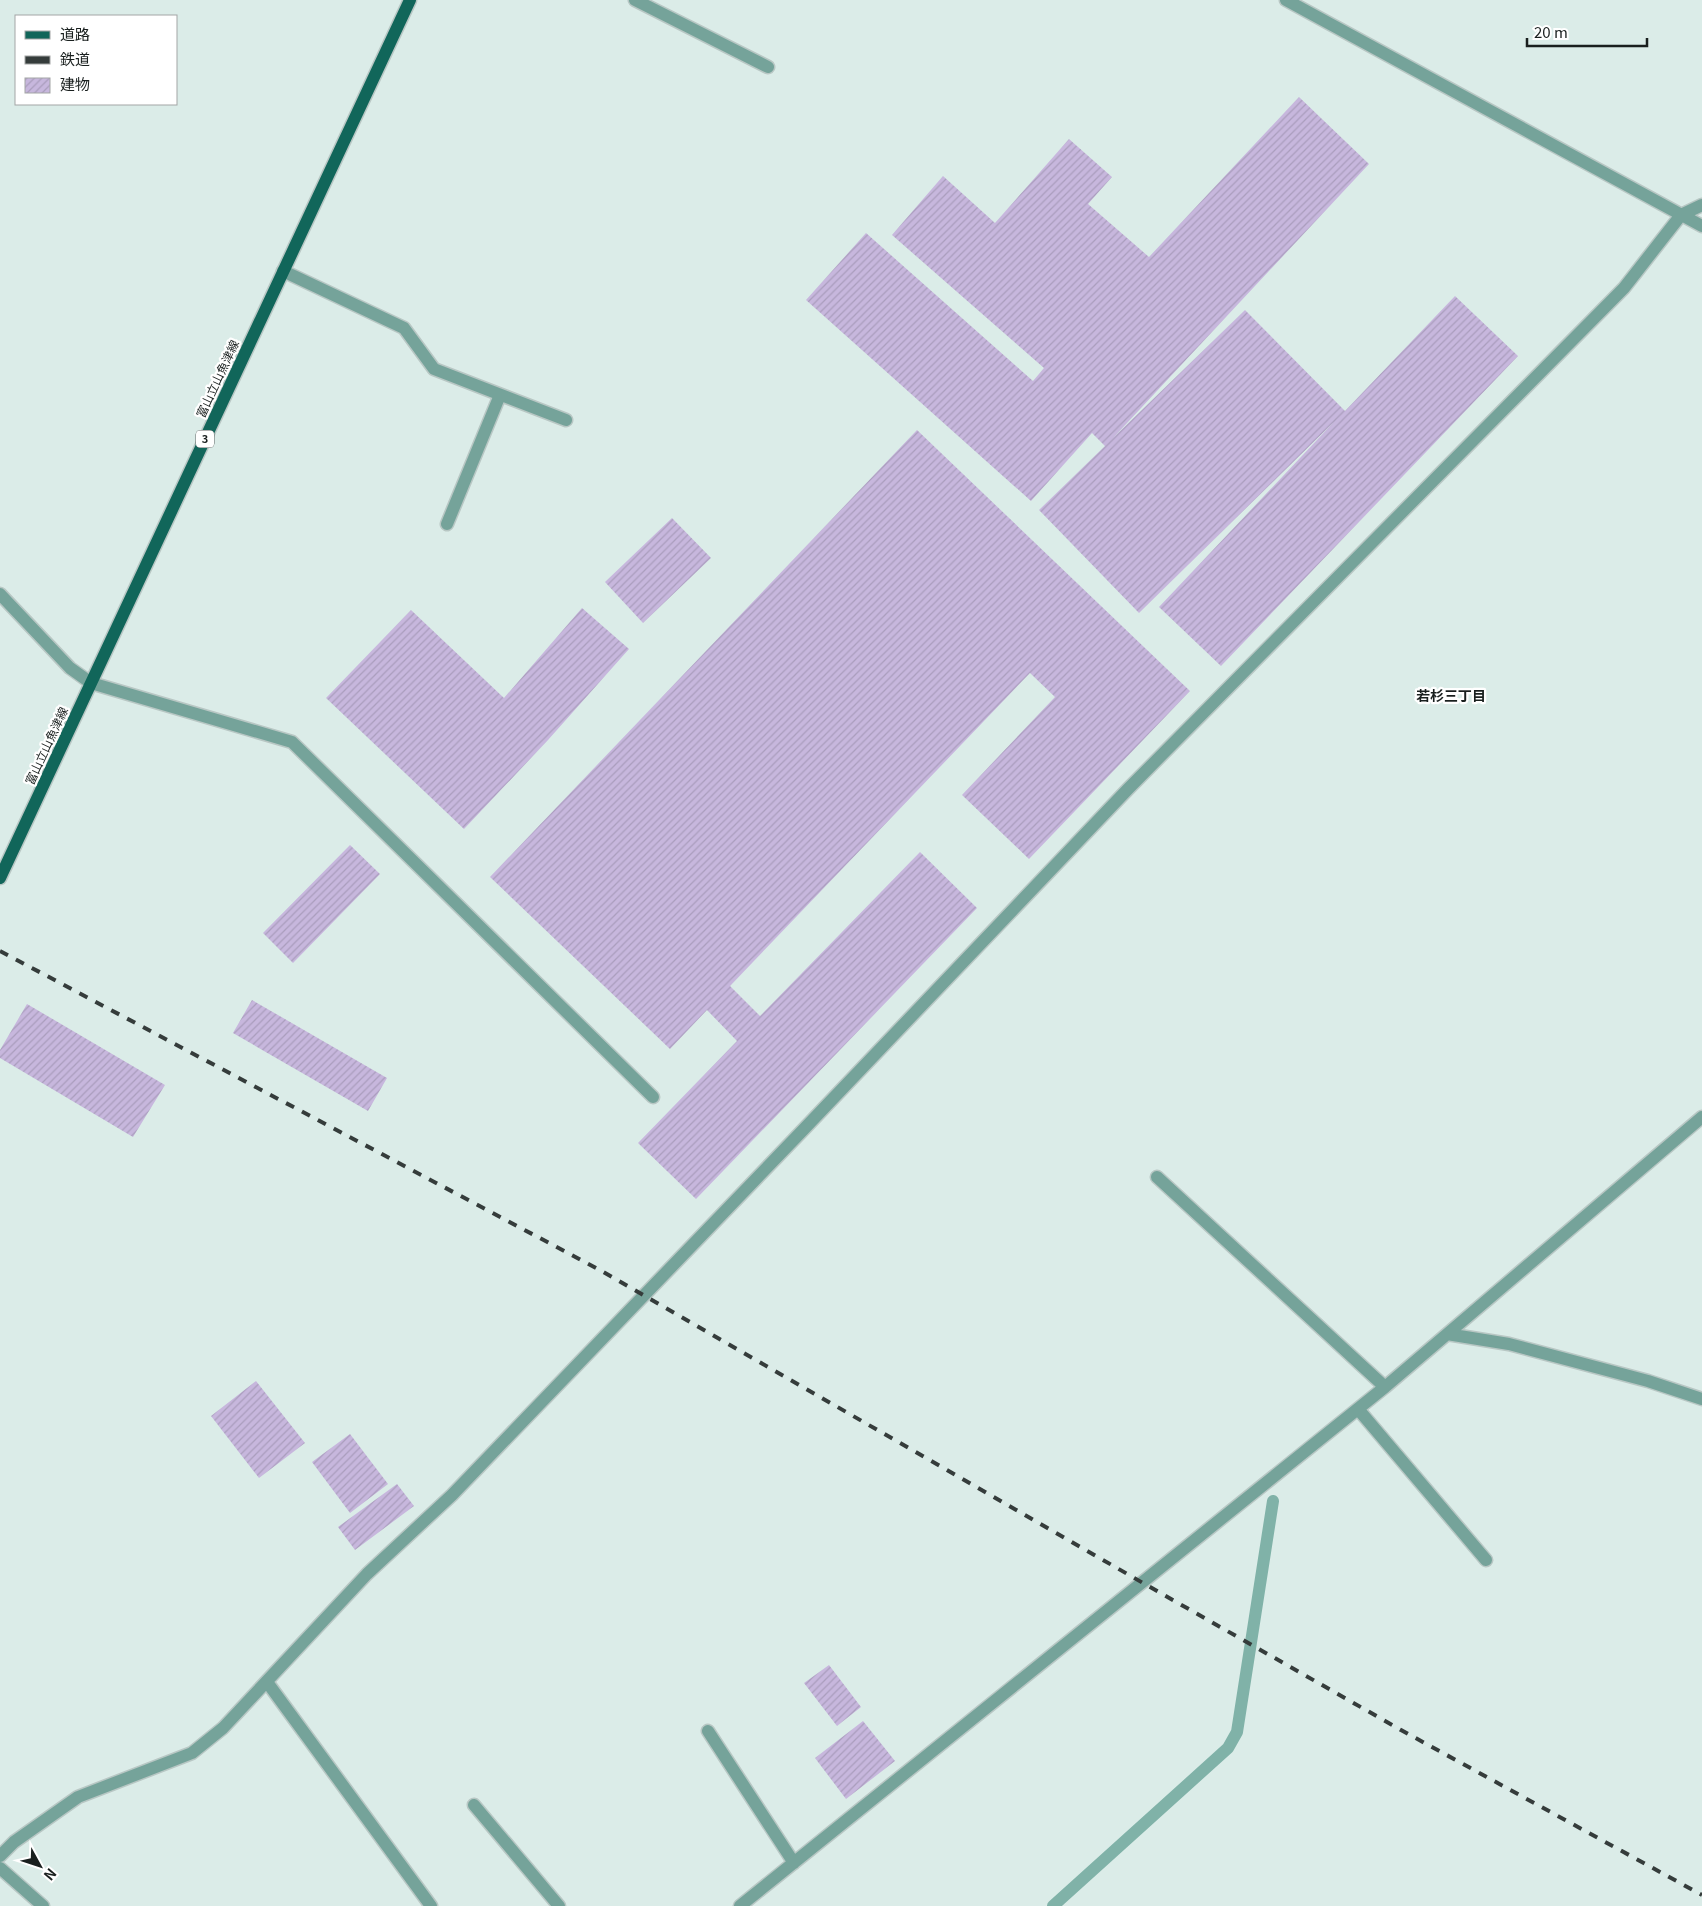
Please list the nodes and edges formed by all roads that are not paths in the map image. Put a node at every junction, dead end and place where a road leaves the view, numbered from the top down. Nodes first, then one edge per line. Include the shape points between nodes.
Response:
1 (410, 0) edge
2 (635, 0) edge
3 (1286, 0) edge
4 (768, 67) dead end
5 (1702, 205) edge
6 (1681, 215) junction
7 (1702, 226) edge
8 (283, 271) junction
9 (500, 395) junction
10 (566, 420) dead end
11 (447, 524) dead end
12 (0, 594) edge
13 (91, 683) junction
14 (0, 878) edge
15 (653, 1097) dead end
16 (1702, 1117) edge
17 (1157, 1177) dead end
18 (1447, 1334) junction
19 (1385, 1387) junction
20 (1702, 1399) edge
21 (1358, 1409) junction
22 (1486, 1560) dead end
23 (267, 1682) junction
24 (708, 1731) dead end
25 (474, 1805) dead end
26 (0, 1856) edge
27 (794, 1863) junction
28 (0, 1868) edge
29 (44, 1906) edge
30 (431, 1906) edge
31 (559, 1906) edge
32 (740, 1906) edge

1 - 8 main road, 富山立山魚津線 / 3
2 - 4 street
3 - 6 street
5 - 6 street
6 - 7 street
6 - 23 street via 1624,288 1128,790 452,1495 367,1574
8 - 9 street via 404,328 434,369
8 - 13 main road, 富山立山魚津線 / 3
9 - 10 street
9 - 11 street
12 - 13 street via 70,668
13 - 14 main road, 富山立山魚津線 / 3
13 - 15 street via 292,742
16 - 18 street
17 - 19 street
18 - 19 street
18 - 20 street via 1509,1344 1648,1381
19 - 21 street
21 - 22 street
21 - 27 street
23 - 26 street via 223,1728 192,1754 78,1797 14,1842
23 - 30 street
24 - 27 street
25 - 31 street
27 - 32 street
28 - 29 street

